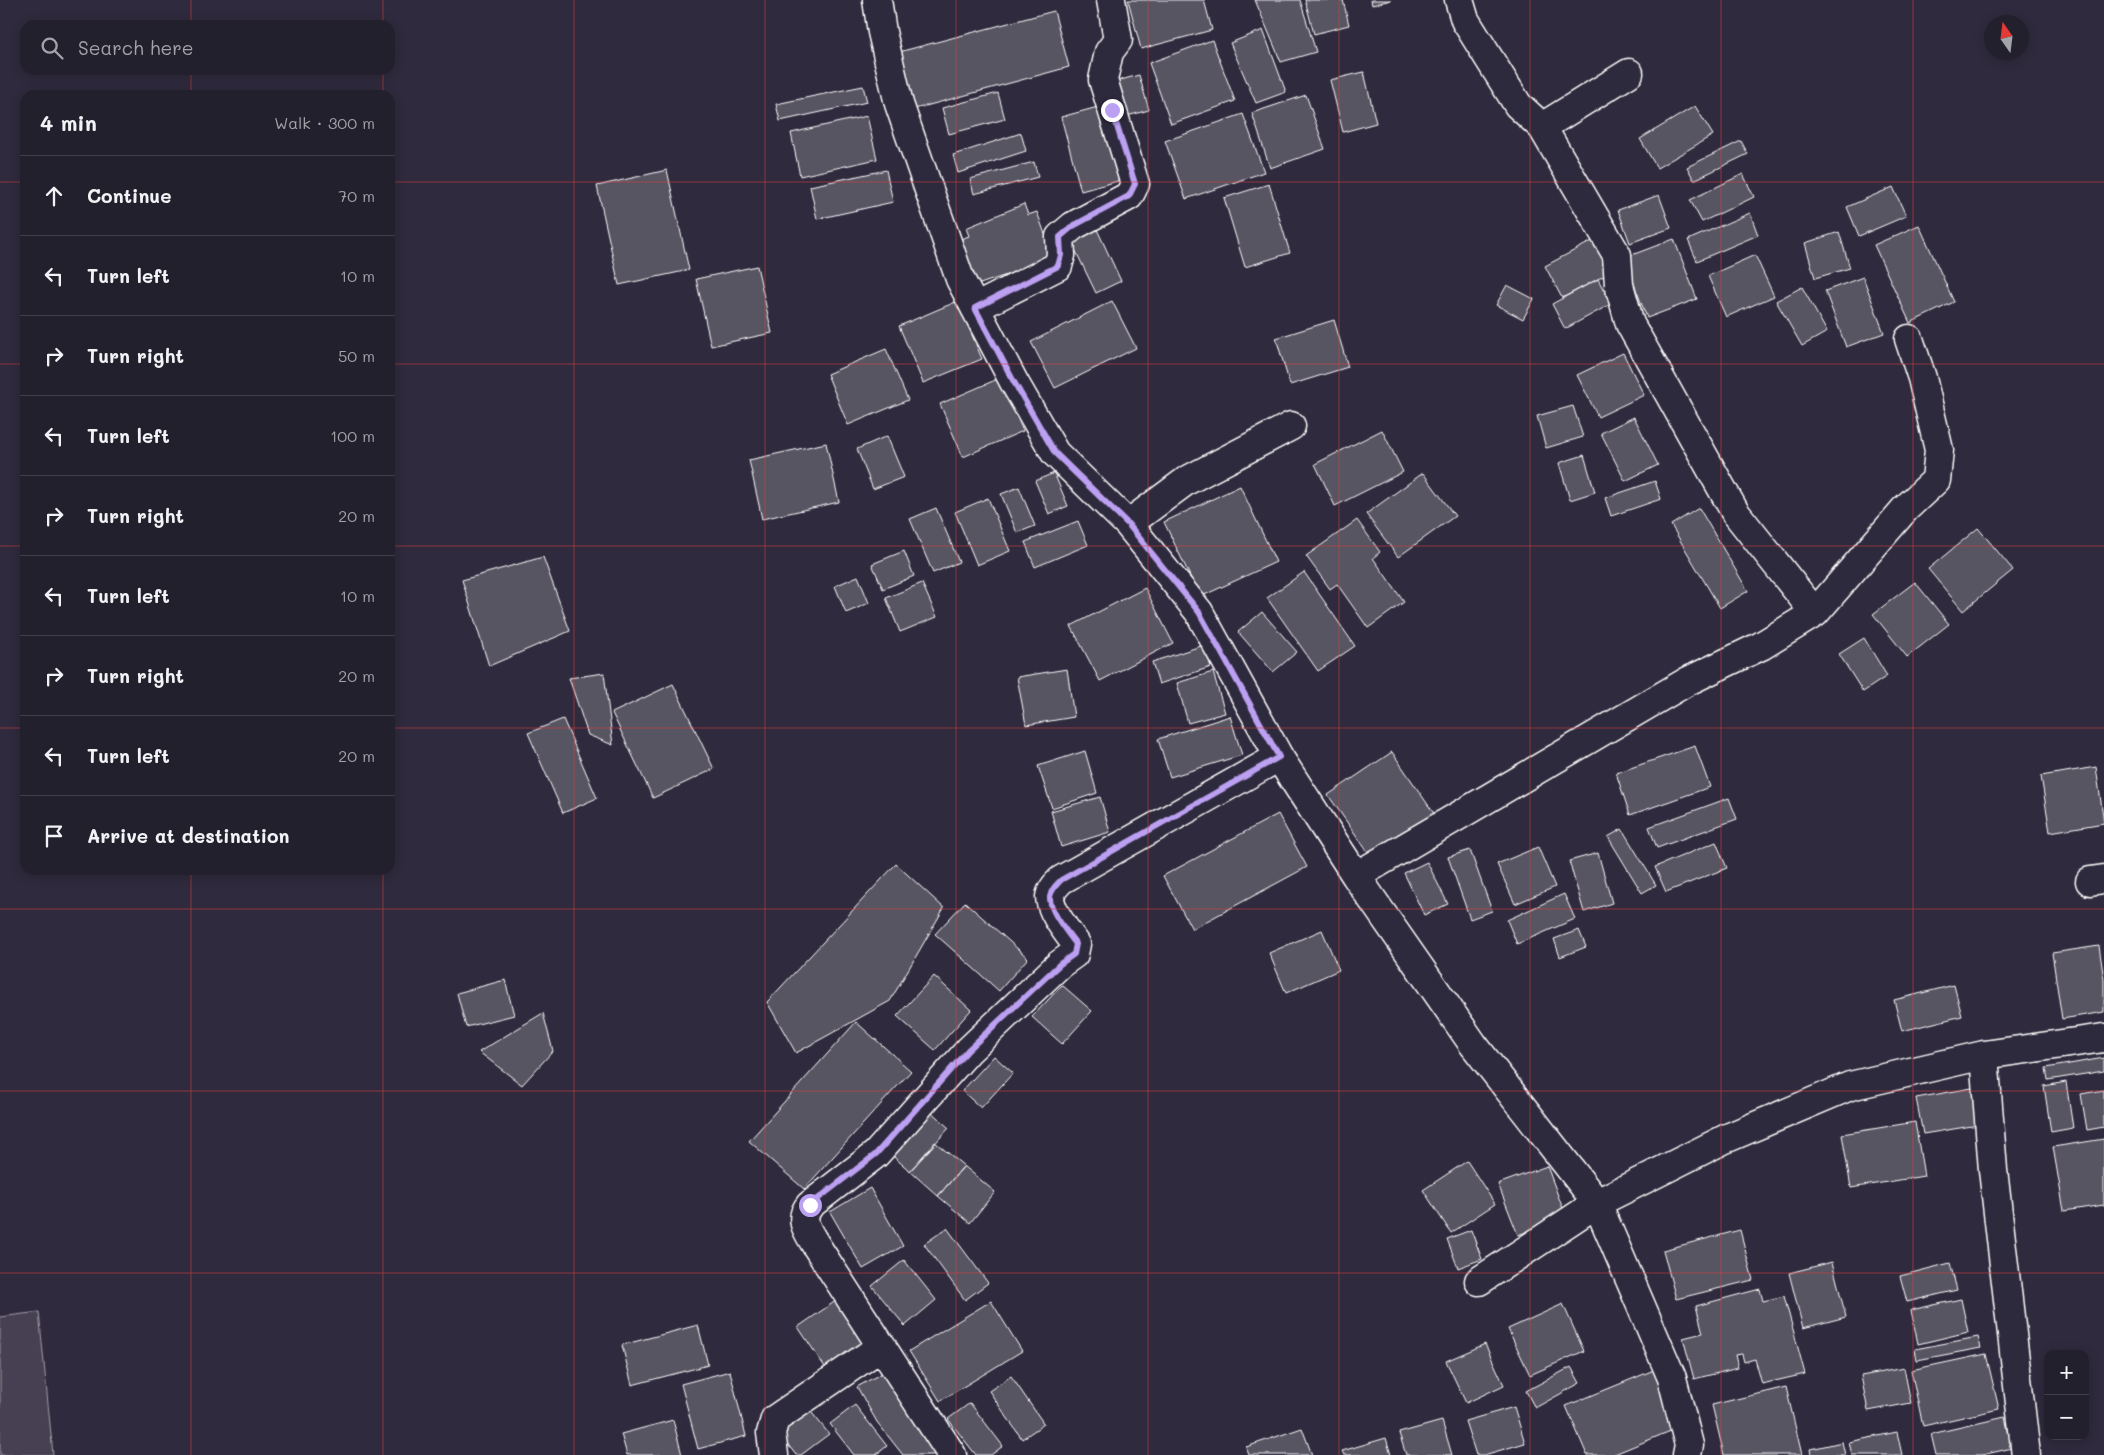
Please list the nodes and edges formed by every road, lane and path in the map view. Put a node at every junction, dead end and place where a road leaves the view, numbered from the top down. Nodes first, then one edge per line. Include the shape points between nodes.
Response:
1 (877, 0) edge
2 (1111, 0) edge
3 (1459, 0) edge
4 (1629, 73) dead end
5 (1542, 127) junction
6 (975, 308) junction
7 (1910, 339) dead end
8 (1291, 426) dead end
9 (1128, 524) junction
10 (1815, 613) junction
11 (1279, 757) junction
12 (1356, 876) junction
13 (2104, 1038) edge
14 (1984, 1055) junction
15 (1598, 1203) junction
16 (1479, 1281) dead end
17 (882, 1346) junction
18 (774, 1455) edge
19 (952, 1455) edge
20 (1687, 1455) edge
21 (2026, 1455) edge

1 - 6 street via 899,104 960,279
2 - 6 street via 1118,40 1109,52 1102,80 1135,184 1129,196 1073,226 1060,237 1058,266
3 - 5 street via 1465,20 1518,105
4 - 5 street
5 - 10 street via 1617,255 1619,285 1630,324 1730,504
6 - 9 street via 1055,453
7 - 10 street via 1939,450 1936,480 1905,509
8 - 9 street via 1186,481
9 - 11 street via 1199,612
10 - 12 street via 1761,646 1688,681
11 - 12 street
11 - 17 street via 1061,880 1053,888 1050,898 1060,924 1076,944 1074,954 968,1050 876,1154 804,1211 803,1223
12 - 15 street via 1473,1044
13 - 14 street
14 - 15 street via 1850,1086 1725,1140
14 - 21 street via 1993,1170
15 - 16 street
15 - 20 street via 1672,1378 1689,1445
17 - 18 street via 775,1419 771,1433
17 - 19 street

